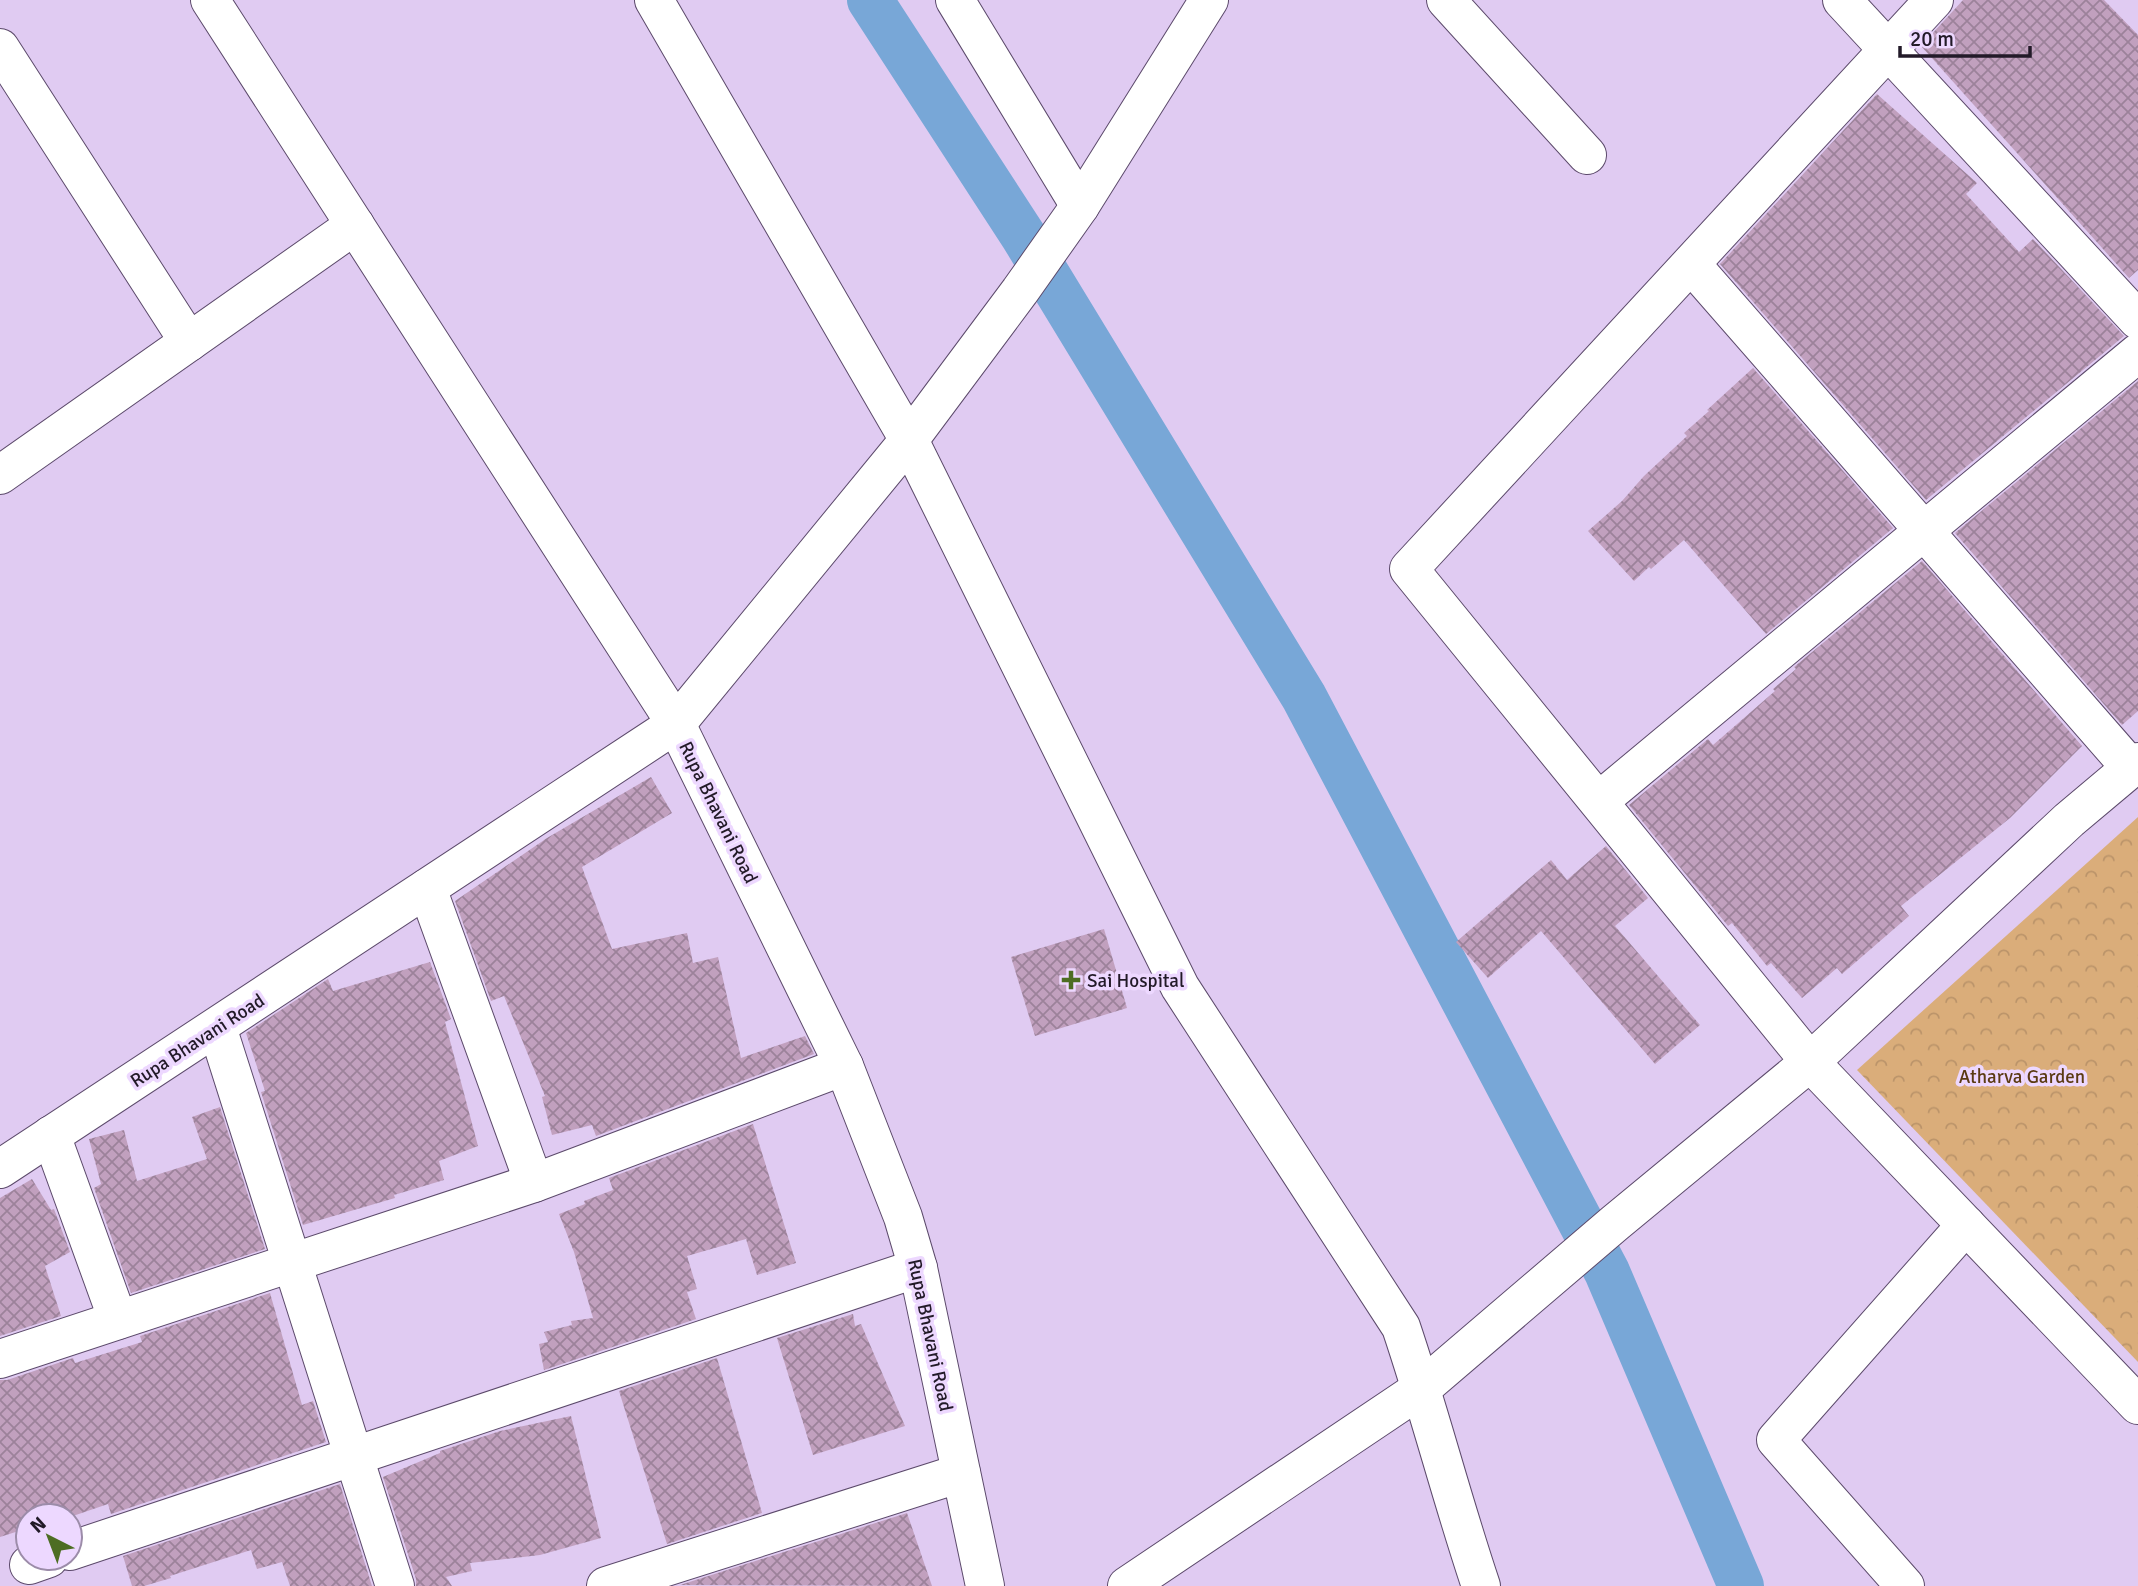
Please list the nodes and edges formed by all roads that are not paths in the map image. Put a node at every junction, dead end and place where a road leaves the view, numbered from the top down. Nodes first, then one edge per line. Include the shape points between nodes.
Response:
1 (210, 0) edge
2 (654, 0) edge
3 (955, 0) edge
4 (1209, 0) edge
5 (1446, 0) edge
6 (1842, 0) edge
7 (1934, 0) edge
8 (0, 48) edge
9 (1890, 50) junction
10 (1587, 155) dead end
11 (1069, 221) junction
12 (355, 225) junction
13 (1691, 264) junction
14 (2138, 320) edge
15 (190, 342) junction
16 (2138, 352) edge
17 (909, 440) junction
18 (0, 475) edge
19 (1924, 531) junction
20 (677, 724) junction
21 (2134, 765) edge
22 (1599, 802) junction
23 (427, 888) junction
24 (217, 1027) junction
25 (1810, 1062) junction
26 (844, 1066) junction
27 (51, 1135) junction
28 (0, 1169) edge
29 (534, 1183) junction
30 (1966, 1225) junction
31 (292, 1262) junction
32 (918, 1268) junction
33 (118, 1320) junction
34 (0, 1359) edge
35 (1422, 1388) junction
36 (2138, 1405) edge
37 (353, 1456) junction
38 (961, 1473) junction
39 (84, 1546) edge
40 (395, 1586) edge
41 (606, 1586) edge
42 (985, 1586) edge
43 (1126, 1586) edge
44 (1481, 1586) edge
45 (1905, 1586) edge

1 - 12 street
2 - 17 street
3 - 11 street
4 - 11 street
5 - 10 street
6 - 9 street
7 - 9 street
8 - 15 street
9 - 13 street
9 - 14 street
11 - 17 street
12 - 15 street
12 - 20 street
13 - 19 street
13 - 22 street via 1409,569
15 - 18 street
16 - 19 street
17 - 20 street
17 - 35 street via 1180,987 1401,1327
19 - 21 street
19 - 22 street
20 - 23 street, Rupa Bhavani Road
20 - 26 street, Rupa Bhavani Road
21 - 25 street
22 - 25 street
23 - 24 street, Rupa Bhavani Road
23 - 29 street
24 - 27 street, Rupa Bhavani Road
24 - 31 street
25 - 30 street
25 - 35 street
26 - 29 street
26 - 32 street, Rupa Bhavani Road
27 - 28 street, Rupa Bhavani Road
27 - 33 street
29 - 31 street
30 - 36 street
30 - 45 street via 1776,1440
31 - 33 street
31 - 37 street
32 - 37 street
32 - 38 street, Rupa Bhavani Road
33 - 34 street
35 - 43 street
35 - 44 street
37 - 39 street
37 - 40 street
38 - 41 street
38 - 42 street, Rupa Bhavani Road

